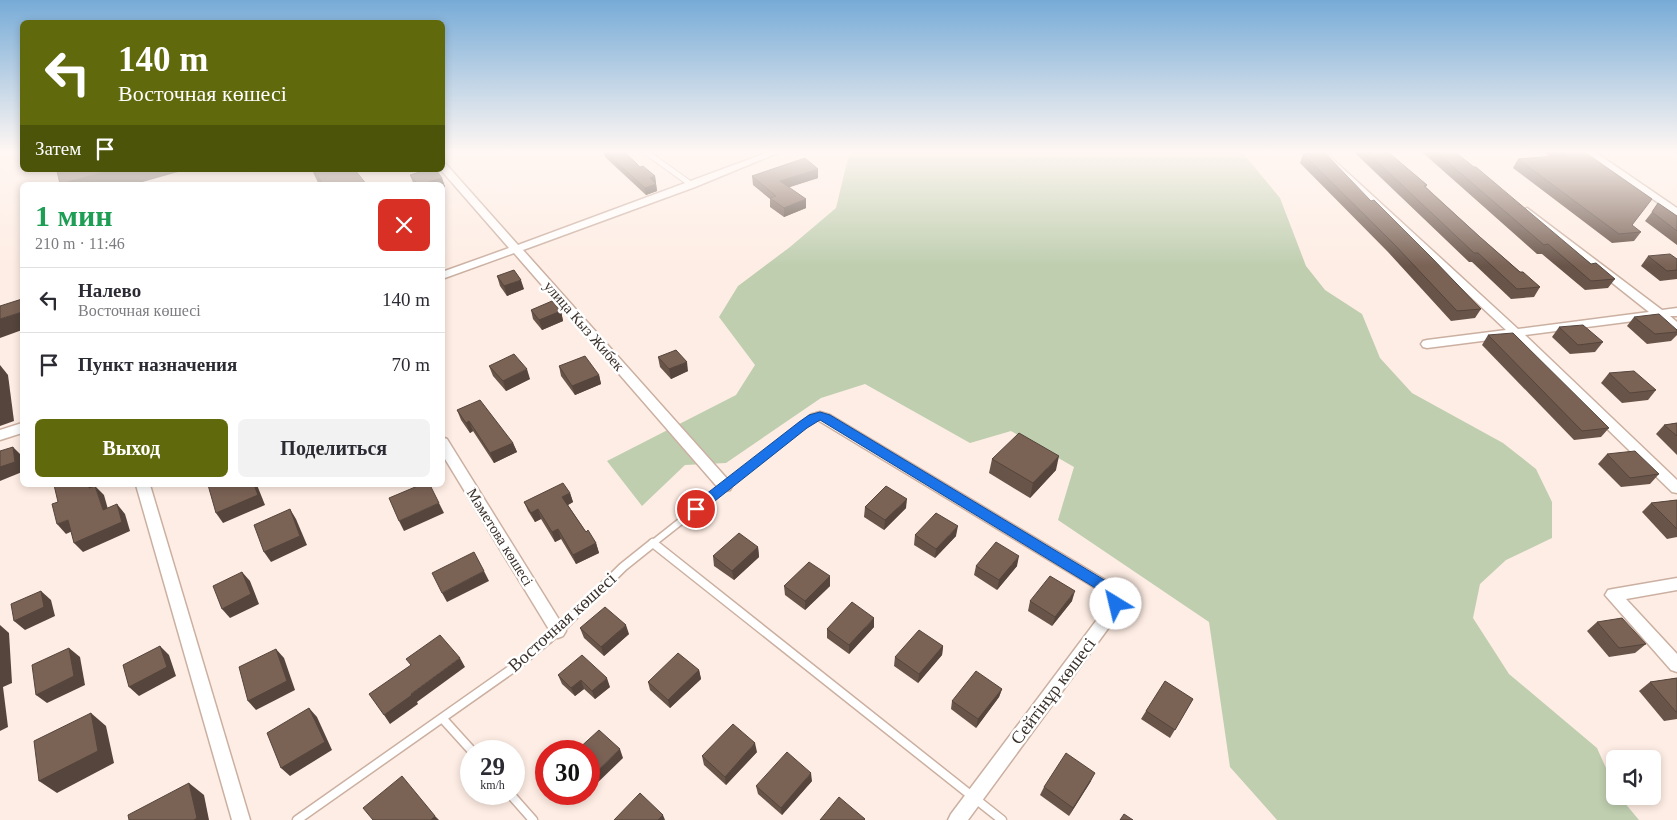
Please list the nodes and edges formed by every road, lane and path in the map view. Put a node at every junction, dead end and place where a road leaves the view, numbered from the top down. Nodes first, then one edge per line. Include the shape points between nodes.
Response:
1 (465, 190) edge
2 (678, 190) edge
3 (1361, 190) edge
4 (1645, 190) edge
5 (1521, 206) edge
6 (1677, 213) edge
7 (517, 249) junction
8 (445, 275) edge
9 (1677, 312) edge
10 (1659, 314) junction
11 (1677, 328) edge
12 (1516, 333) junction
13 (1427, 344) dead end
14 (820, 416) joint
15 (20, 429) edge
16 (0, 435) edge
17 (445, 447) edge
18 (725, 486) junction
19 (145, 487) edge
20 (1677, 488) edge
21 (653, 543) junction
22 (1677, 584) edge
23 (558, 631) junction
24 (1677, 664) edge
25 (443, 719) junction
26 (462, 740) edge
27 (973, 798) junction
28 (520, 805) edge
29 (241, 820) edge
30 (297, 820) edge
31 (533, 820) edge
32 (957, 820) edge
33 (1002, 820) edge

1 - 7 street, улица Кыз Жибек
2 - 7 street
3 - 12 street
4 - 6 street
5 - 10 street
7 - 8 street
7 - 18 street, улица Кыз Жибек
9 - 10 street
10 - 11 street
10 - 12 street
12 - 13 street
12 - 20 street
14 - 18 lane, Восточная көшесі via 803,425
14 - 27 street, Сейтінұр көшесі via 1114,595 1116,604 1110,614
15 - 16 street
17 - 23 street, Мәметова көшесі
18 - 21 lane, Восточная көшесі
19 - 29 street
21 - 23 lane, Восточная көшесі via 622,567
21 - 27 lane
22 - 24 street via 1614,595
23 - 25 lane, Восточная көшесі
25 - 26 lane
25 - 30 lane, Восточная көшесі
27 - 32 street, Сейтінұр көшесі
27 - 33 lane
28 - 31 lane

